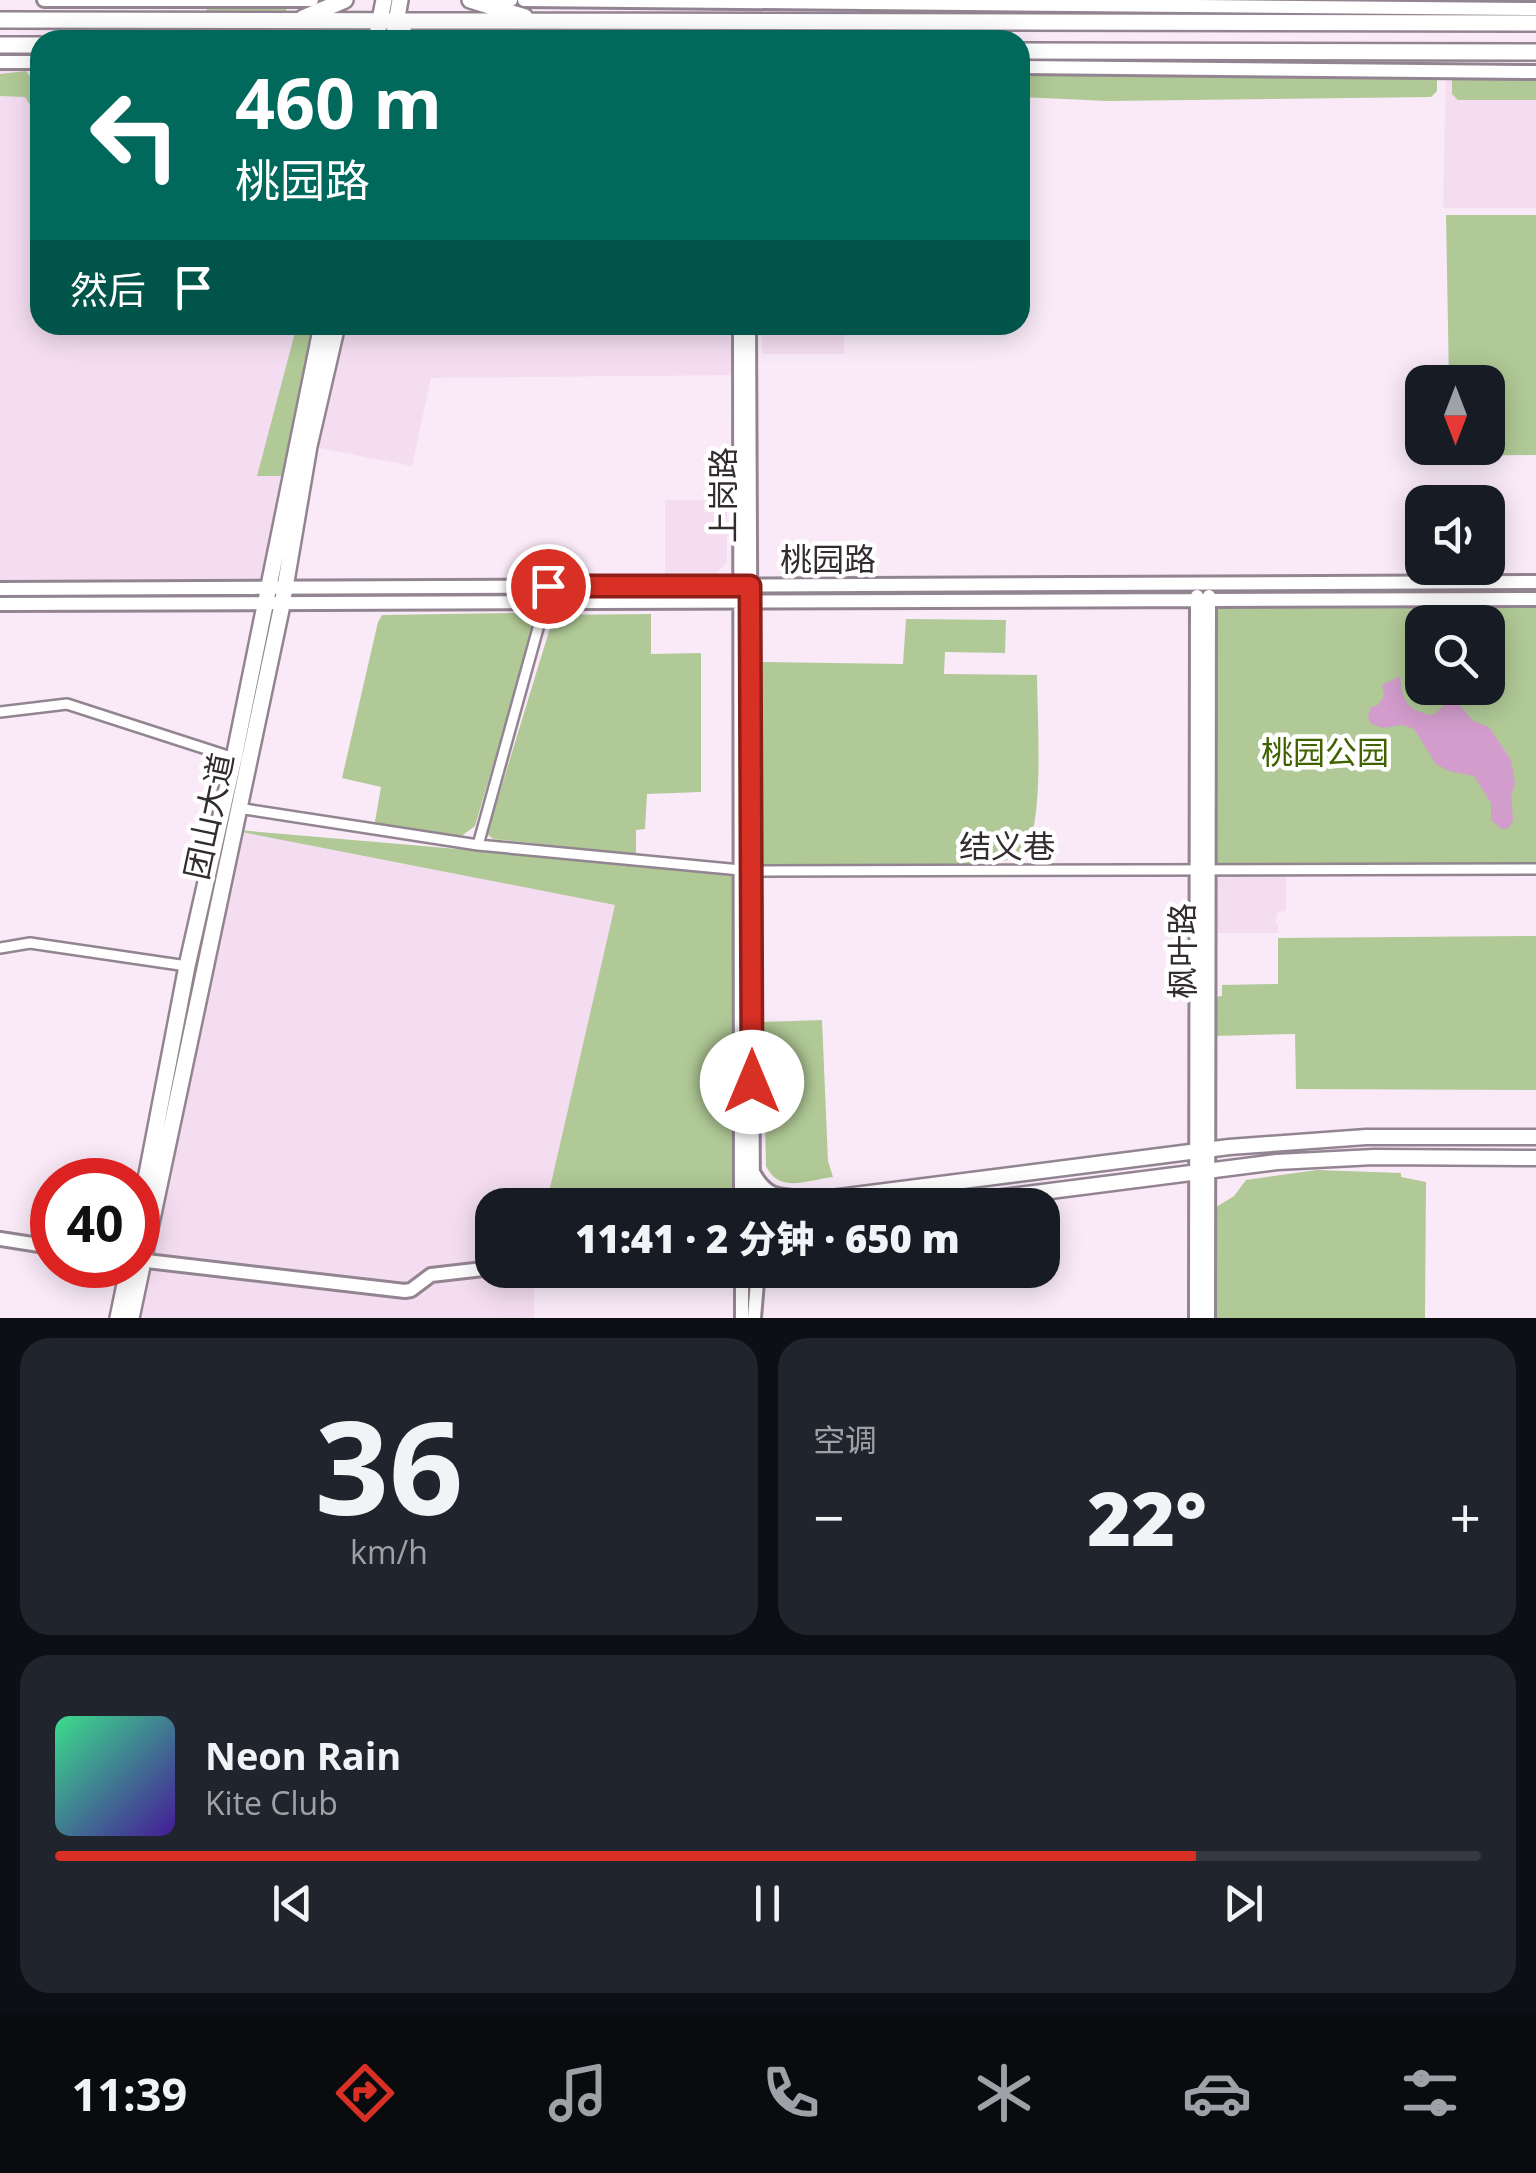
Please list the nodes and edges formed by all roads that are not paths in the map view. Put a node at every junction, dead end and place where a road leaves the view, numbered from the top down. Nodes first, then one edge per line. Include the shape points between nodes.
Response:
1 (44, 0) edge
2 (60, 0) edge
3 (312, 0) edge
4 (345, 0) edge
5 (387, 0) edge
6 (400, 0) edge
7 (511, 0) edge
8 (524, 0) edge
9 (474, 2) edge
10 (1018, 2) edge
11 (1291, 3) edge
12 (1536, 8) edge
13 (1275, 15) junction
14 (0, 20) edge
15 (292, 21) junction
16 (388, 22) junction
17 (543, 22) junction
18 (1536, 22) edge
19 (383, 30) edge
20 (390, 30) edge
21 (404, 30) edge
22 (0, 45) edge
23 (30, 45) edge
24 (1030, 51) edge
25 (1536, 52) edge
26 (0, 62) edge
27 (30, 62) edge
28 (1030, 67) edge
29 (1536, 72) edge
30 (320, 335) edge
31 (335, 335) edge
32 (740, 335) edge
33 (749, 335) edge
34 (745, 566) junction
35 (1536, 582) edge
36 (1203, 583) junction
37 (768, 585) junction
38 (277, 586) junction
39 (721, 586) junction
40 (745, 586) junction
41 (0, 589) edge
42 (1536, 598) edge
43 (1203, 600) junction
44 (723, 602) junction
45 (745, 602) junction
46 (768, 602) junction
47 (544, 603) junction
48 (0, 604) edge
49 (274, 605) junction
50 (745, 620) junction
51 (0, 712) edge
52 (234, 758) junction
53 (238, 808) junction
54 (478, 845) junction
55 (746, 870) junction
56 (1202, 870) junction
57 (1536, 870) edge
58 (0, 948) edge
59 (187, 966) junction
60 (1536, 1137) edge
61 (1202, 1150) junction
62 (150, 1158) edge
63 (159, 1158) edge
64 (1536, 1158) edge
65 (752, 1171) junction
66 (1202, 1173) junction
67 (742, 1188) edge
68 (752, 1188) edge
69 (762, 1188) edge
70 (907, 1188) edge
71 (1060, 1190) edge
72 (0, 1239) edge
73 (30, 1244) edge
74 (160, 1265) edge
75 (475, 1270) edge
76 (128, 1288) edge
77 (134, 1288) edge
78 (742, 1288) edge
79 (755, 1288) edge
80 (118, 1318) edge
81 (131, 1318) edge
82 (742, 1318) edge
83 (754, 1318) edge
84 (1196, 1318) edge
85 (1208, 1318) edge

1 - 2 street
2 - 3 street
4 - 15 highway
5 - 16 highway
5 - 21 street
6 - 16 highway
7 - 9 street
8 - 10 street
9 - 17 highway
10 - 13 street
11 - 12 street
11 - 13 street
13 - 17 highway
13 - 18 highway
14 - 15 highway
15 - 16 highway
16 - 17 highway
16 - 19 highway
16 - 20 highway
22 - 23 highway
24 - 25 highway
26 - 27 street
28 - 29 street
30 - 38 highway, 团山大道
31 - 38 highway, 团山大道
32 - 34 street, 上岗路
33 - 34 street, 上岗路
34 - 37 street
34 - 39 street
34 - 40 street, 上岗路
35 - 36 street, 桃园路
36 - 37 street, 桃园路
36 - 43 street, 枫叶路
37 - 40 street, 桃园路
38 - 39 street, 桃园路
38 - 41 street, 桃园路
38 - 49 highway, 团山大道
39 - 40 street, 桃园路
40 - 45 street, 上岗路
42 - 43 street, 桃园路
43 - 46 street, 桃园路
43 - 56 street, 枫叶路
44 - 45 street, 桃园路
44 - 47 street, 桃园路
44 - 50 street
45 - 46 street, 桃园路
45 - 50 street, 上岗路
46 - 50 street
47 - 49 street, 桃园路
47 - 54 street
48 - 49 street, 桃园路
49 - 52 highway, 团山大道
49 - 53 highway, 团山大道
50 - 55 street, 上岗路
51 - 52 street via 67,704
52 - 59 highway, 团山大道
53 - 54 street, 结义巷
53 - 63 highway, 团山大道
54 - 55 street, 结义巷
55 - 56 street, 结义巷
55 - 65 street, 上岗路
55 - 67 street, 上岗路
56 - 57 street, 结义巷
56 - 61 street, 枫叶路
58 - 59 street via 30,944
59 - 62 highway, 团山大道
60 - 61 main road via 1366,1137
61 - 66 street, 枫叶路
61 - 70 main road
64 - 66 main road via 1374,1157
65 - 68 street, 上岗路
65 - 69 street
66 - 71 main road
66 - 84 street, 枫叶路
66 - 85 street, 枫叶路
72 - 73 street
74 - 75 street via 405,1291 430,1275
76 - 80 highway, 团山大道
77 - 81 highway, 团山大道
78 - 82 street
79 - 83 street

